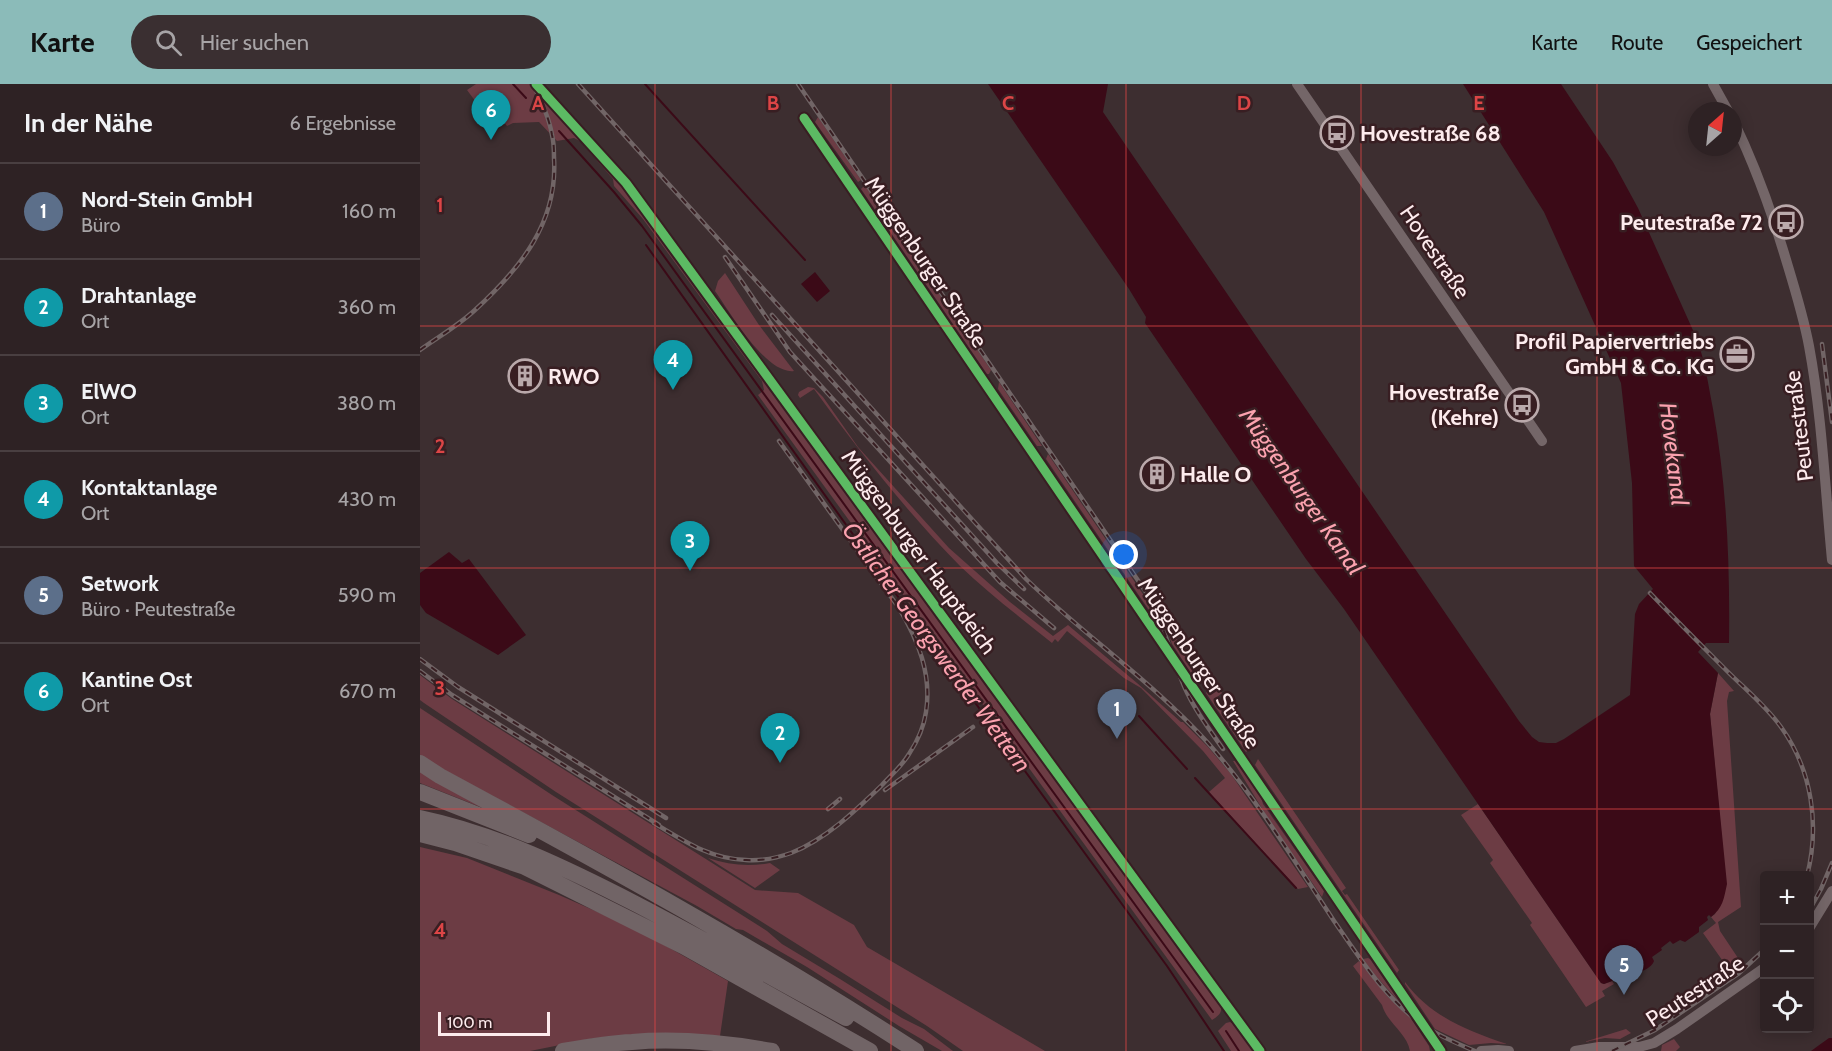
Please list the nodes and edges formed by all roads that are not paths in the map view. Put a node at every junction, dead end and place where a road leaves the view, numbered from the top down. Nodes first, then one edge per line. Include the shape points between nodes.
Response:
1 (536, 84) edge
2 (1297, 84) edge
3 (1713, 84) edge
4 (1723, 102) edge
5 (804, 118) dead end
6 (1742, 138) edge
7 (1542, 441) dead end
8 (1832, 560) edge
9 (420, 763) edge
10 (420, 792) edge
11 (420, 818) edge
12 (420, 834) edge
13 (589, 858) junction
14 (1832, 891) edge
15 (1810, 925) edge
16 (1760, 972) edge
17 (563, 1051) edge
18 (772, 1051) edge
19 (870, 1051) edge
20 (907, 1051) edge
21 (916, 1051) edge
22 (1260, 1051) edge
23 (1441, 1051) edge
24 (1480, 1051) edge
25 (1509, 1051) edge
26 (1575, 1051) edge

1 - 22 street, Müggenburger Hauptdeich via 626,183
2 - 7 street, Hovestraße
3 - 4 street
5 - 23 street, Müggenburger Straße
6 - 8 street, Peutestraße via 1767,200 1809,346
9 - 13 highway
10 - 13 highway
11 - 20 highway via 495,841 570,871
12 - 19 highway via 525,867 683,946
13 - 21 highway via 778,964
14 - 15 street
16 - 26 street, Peutestraße via 1654,1043
17 - 18 highway via 679,1041
24 - 25 street

